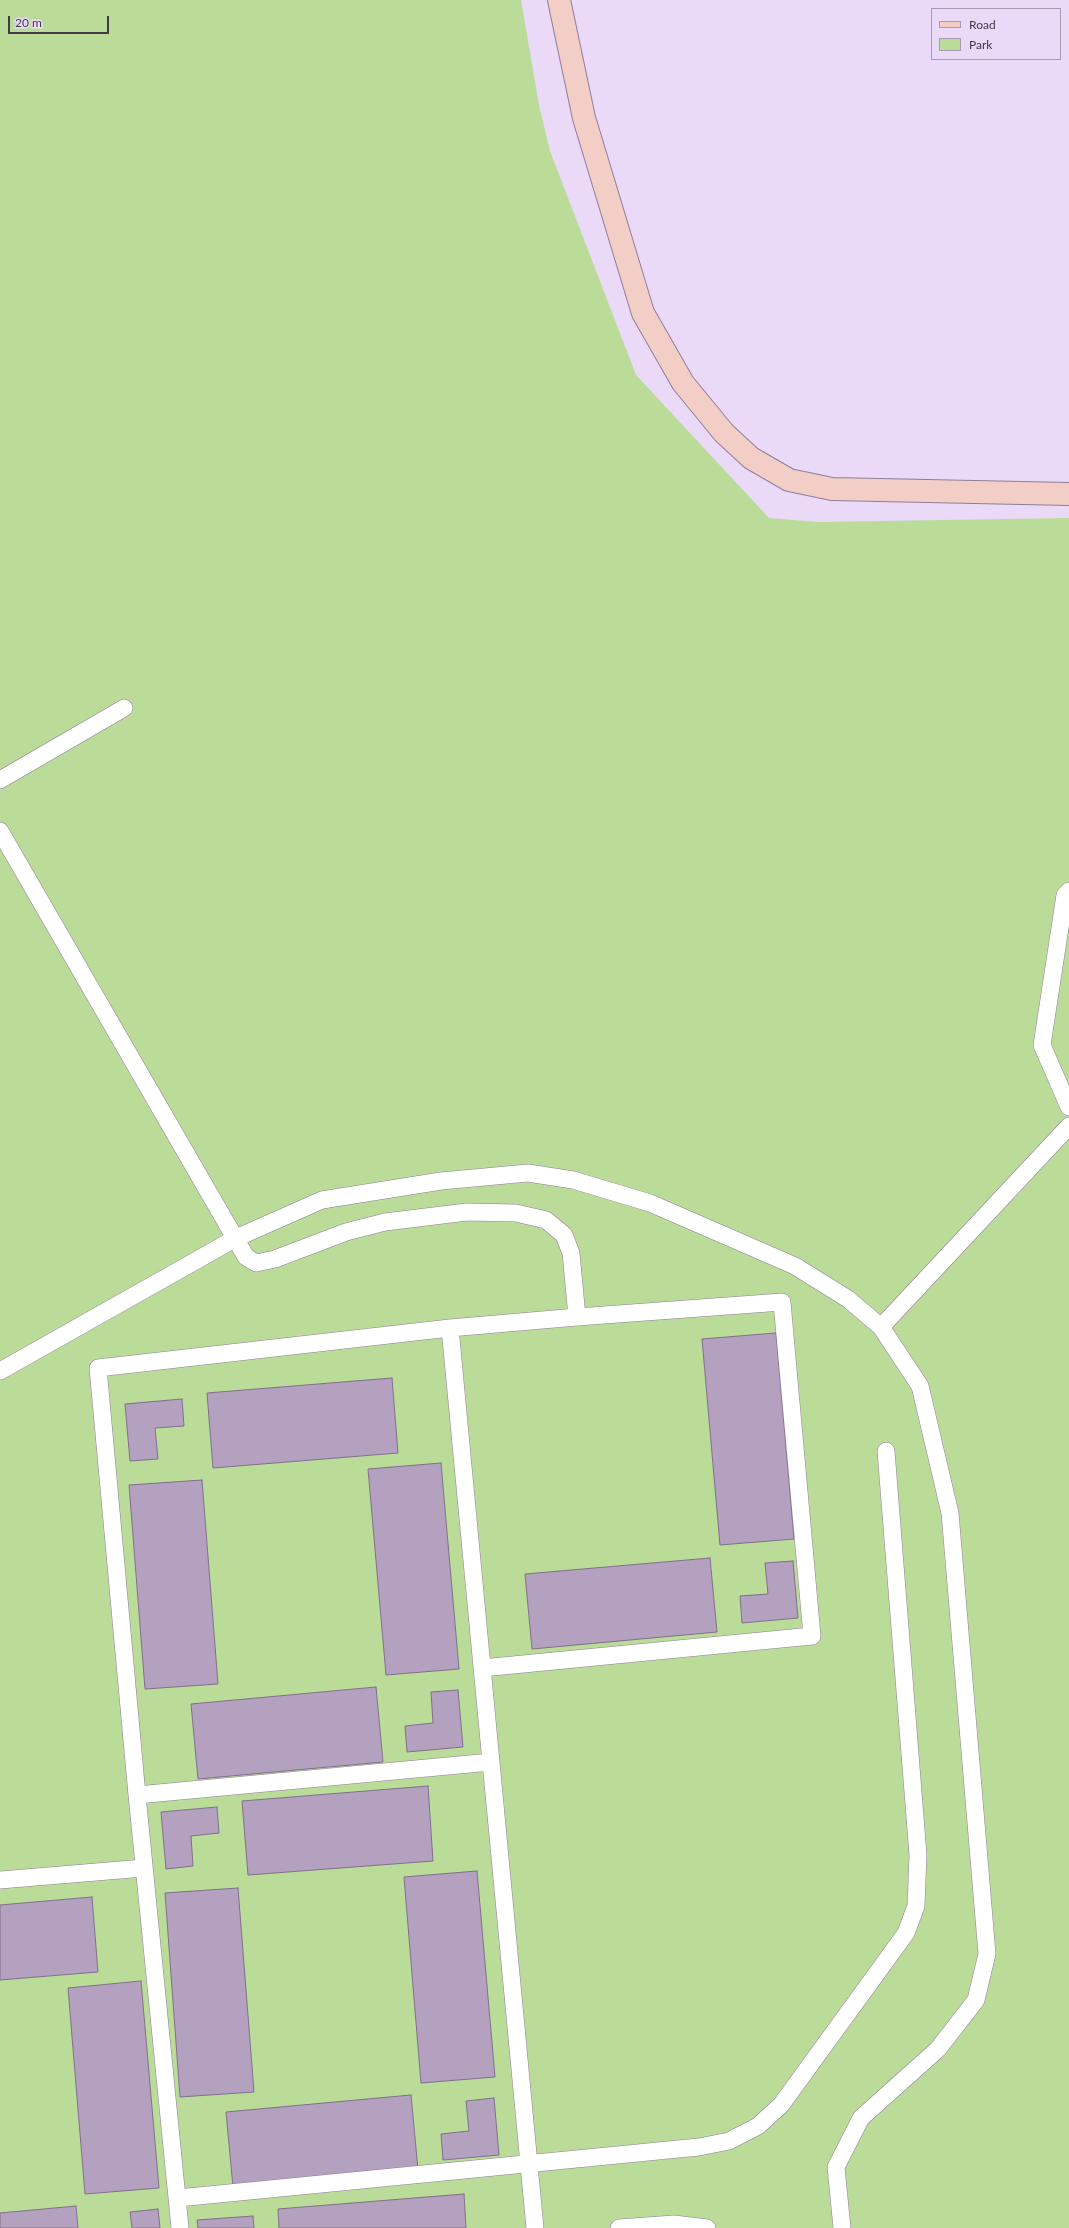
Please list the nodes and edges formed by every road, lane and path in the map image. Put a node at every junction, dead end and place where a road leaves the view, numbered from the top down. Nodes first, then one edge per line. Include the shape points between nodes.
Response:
1 (559, 0) edge
2 (1069, 494) edge
3 (124, 708) dead end
4 (0, 780) edge
5 (0, 831) edge
6 (1069, 891) edge
7 (1069, 1107) edge
8 (1069, 1126) edge
9 (236, 1238) junction
10 (577, 1317) junction
11 (881, 1327) junction
12 (450, 1328) junction
13 (0, 1371) edge
14 (886, 1451) dead end
15 (482, 1668) junction
16 (491, 1762) junction
17 (137, 1795) junction
18 (144, 1868) junction
19 (0, 1880) edge
20 (528, 2164) junction
21 (178, 2198) junction
22 (180, 2228) edge
23 (535, 2228) edge
24 (619, 2228) edge
25 (707, 2228) edge
26 (842, 2228) edge

1 - 2 main road via 584,118 643,313 683,383 724,433 751,458 789,480 832,489
3 - 4 lane
5 - 9 lane
6 - 7 lane via 1065,895 1042,1045
8 - 11 lane
9 - 10 lane via 246,1257 256,1263 275,1259 346,1232 386,1222 467,1212 516,1213 546,1220 564,1236 571,1253
9 - 11 lane via 322,1200 441,1181 528,1173 573,1180 650,1203 795,1266 848,1299
9 - 13 lane
10 - 12 lane
10 - 15 lane via 782,1302 812,1636
11 - 26 lane via 920,1386 950,1513 987,1954 976,2000 938,2048 860,2118 836,2167
12 - 15 lane
12 - 17 lane via 98,1368
14 - 20 lane via 918,1855 916,1906 906,1933 781,2105 758,2126 729,2141 699,2147
15 - 16 lane
16 - 17 lane
16 - 20 lane
17 - 18 lane
18 - 19 lane
18 - 21 lane
20 - 21 lane
20 - 23 lane
21 - 22 lane
24 - 25 lane via 674,2224

